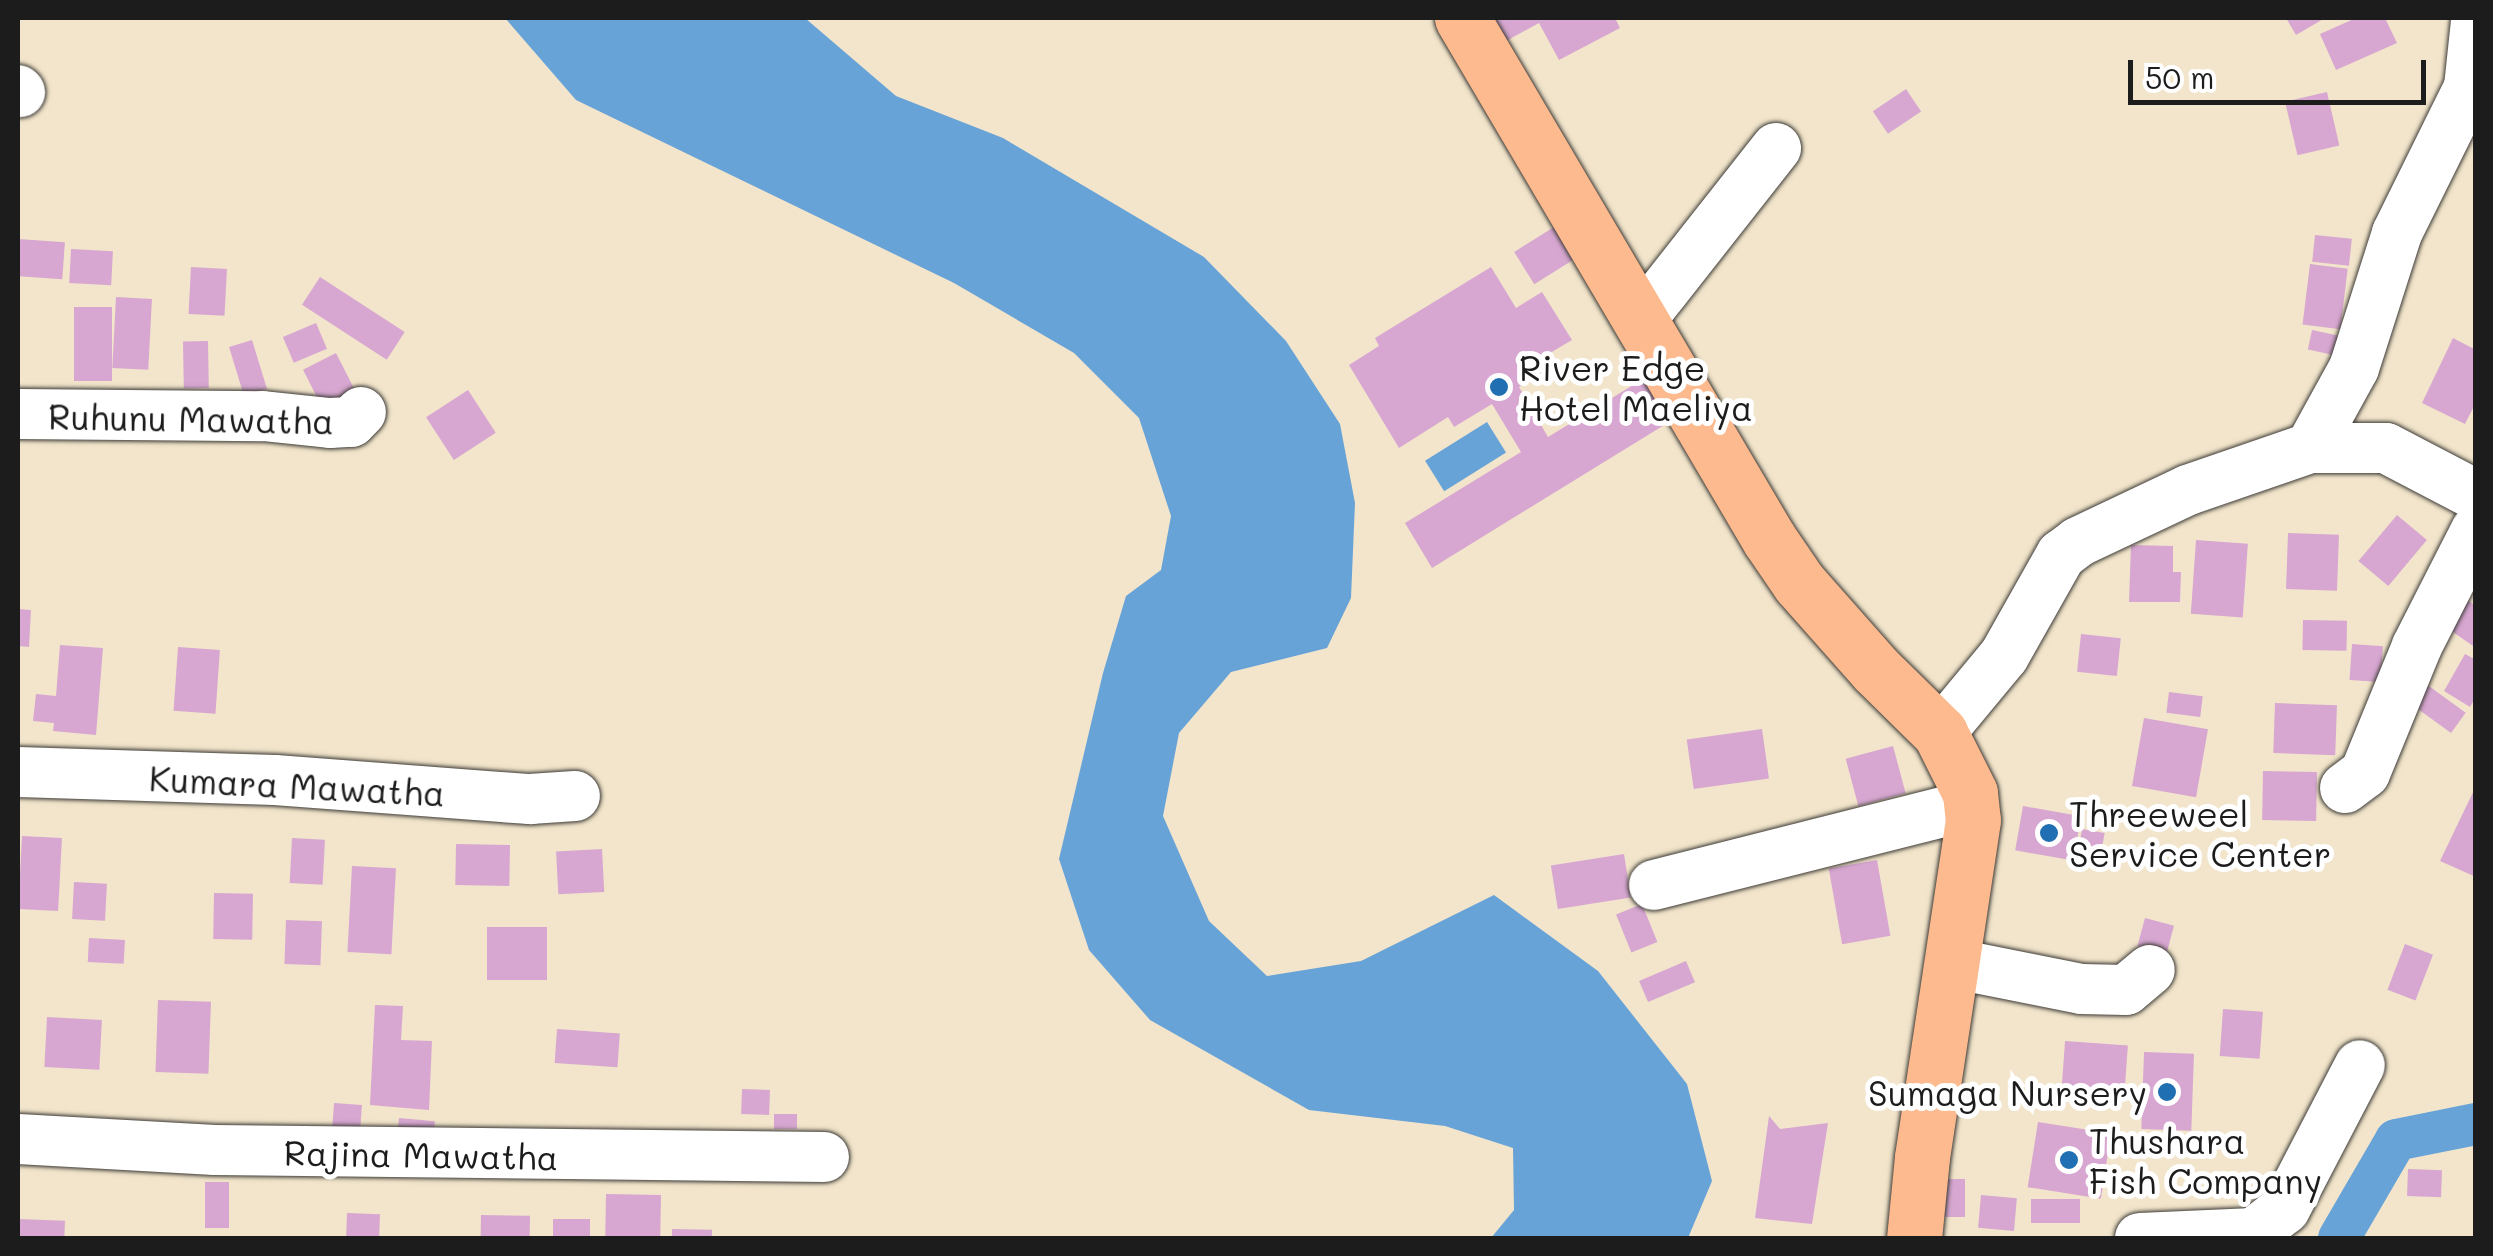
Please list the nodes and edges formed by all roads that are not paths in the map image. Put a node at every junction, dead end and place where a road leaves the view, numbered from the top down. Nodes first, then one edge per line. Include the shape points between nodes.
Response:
1 (1462, 18) edge
2 (2472, 22) edge
3 (1776, 148) dead end
4 (1640, 321) junction
5 (361, 412) dead end
6 (18, 414) edge
7 (2310, 448) junction
8 (2476, 495) edge
9 (2476, 530) edge
10 (1940, 734) junction
11 (18, 772) edge
12 (2345, 788) dead end
13 (576, 796) dead end
14 (1971, 805) junction
15 (1654, 885) dead end
16 (1951, 963) junction
17 (2150, 970) dead end
18 (2360, 1065) dead end
19 (18, 1139) edge
20 (824, 1157) dead end
21 (1914, 1238) edge
22 (2140, 1238) edge

1 - 4 main road
2 - 7 street via 2470,87 2397,233 2354,368
3 - 4 street
4 - 10 main road via 1799,583
5 - 6 street, Ruhunu Mawatha via 351,422 330,423 263,416
7 - 8 street via 2386,448
7 - 10 street via 2188,490 2061,555 2004,656
9 - 12 street via 2417,646 2366,773
10 - 14 main road
11 - 13 street, Kumara Mawatha
14 - 15 street
14 - 16 main road
16 - 17 street via 2081,989 2126,990
16 - 21 main road
18 - 22 street via 2284,1209 2254,1233
19 - 20 street, Rajina Mawatha via 215,1150

